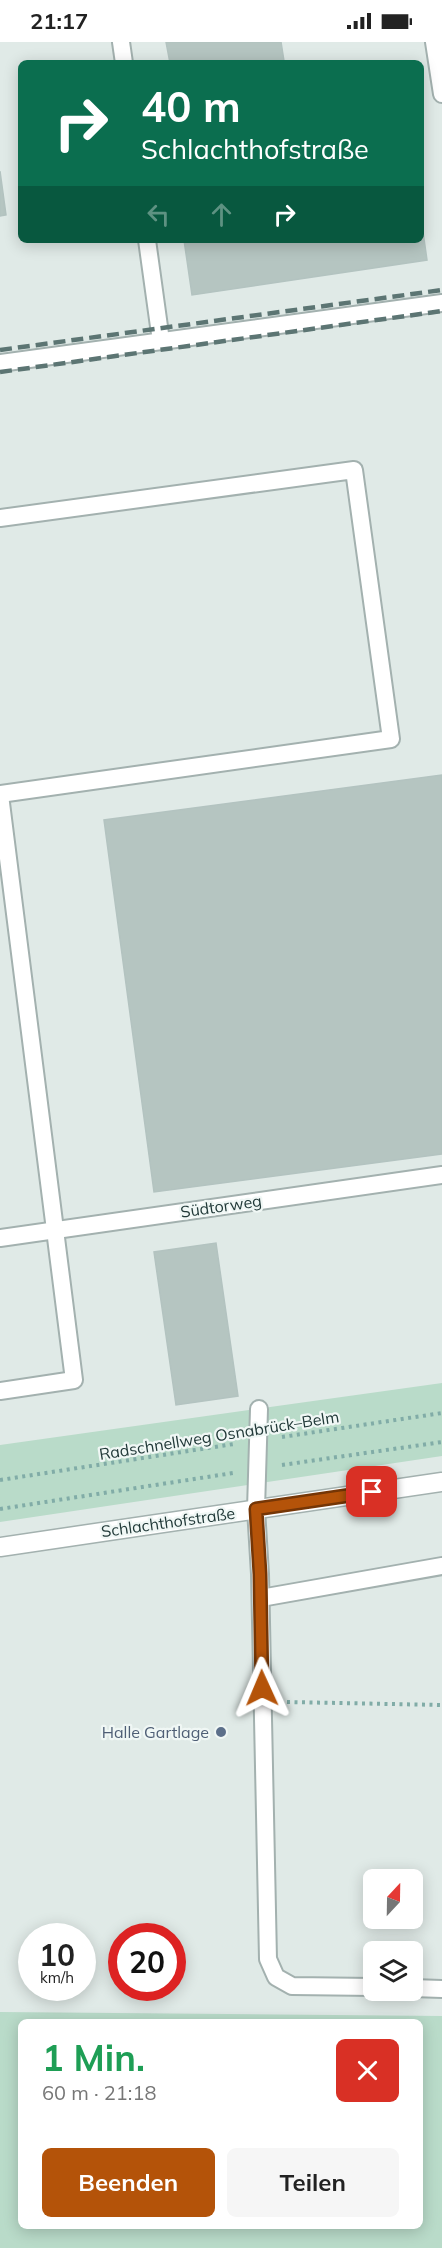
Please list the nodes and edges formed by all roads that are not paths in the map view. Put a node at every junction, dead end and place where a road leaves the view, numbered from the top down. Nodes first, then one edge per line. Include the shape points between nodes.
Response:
1 (121, 42) edge
2 (434, 42) edge
3 (124, 60) edge
4 (442, 94) edge
5 (147, 243) edge
6 (442, 303) edge
7 (161, 341) junction
8 (0, 363) edge
9 (0, 518) edge
10 (0, 794) edge
11 (442, 1175) edge
12 (55, 1230) junction
13 (0, 1238) edge
14 (0, 1391) edge
15 (259, 1409) dead end
16 (442, 1482) edge
17 (256, 1509) junction
18 (0, 1547) edge
19 (442, 1566) edge
20 (261, 1598) junction
21 (363, 1987) edge
22 (423, 1988) edge
23 (442, 1989) edge

1 - 3 lane
2 - 4 lane
5 - 7 lane
6 - 7 lane
7 - 8 lane
9 - 10 lane via 354,470 391,739
10 - 12 lane
11 - 12 lane, Südtorweg
12 - 13 lane, Südtorweg
12 - 14 lane via 74,1380
15 - 17 lane
16 - 17 street, Schlachthofstraße
17 - 18 street, Schlachthofstraße
17 - 20 lane
19 - 20 lane
20 - 21 lane via 268,1959 276,1977 292,1986
22 - 23 lane

